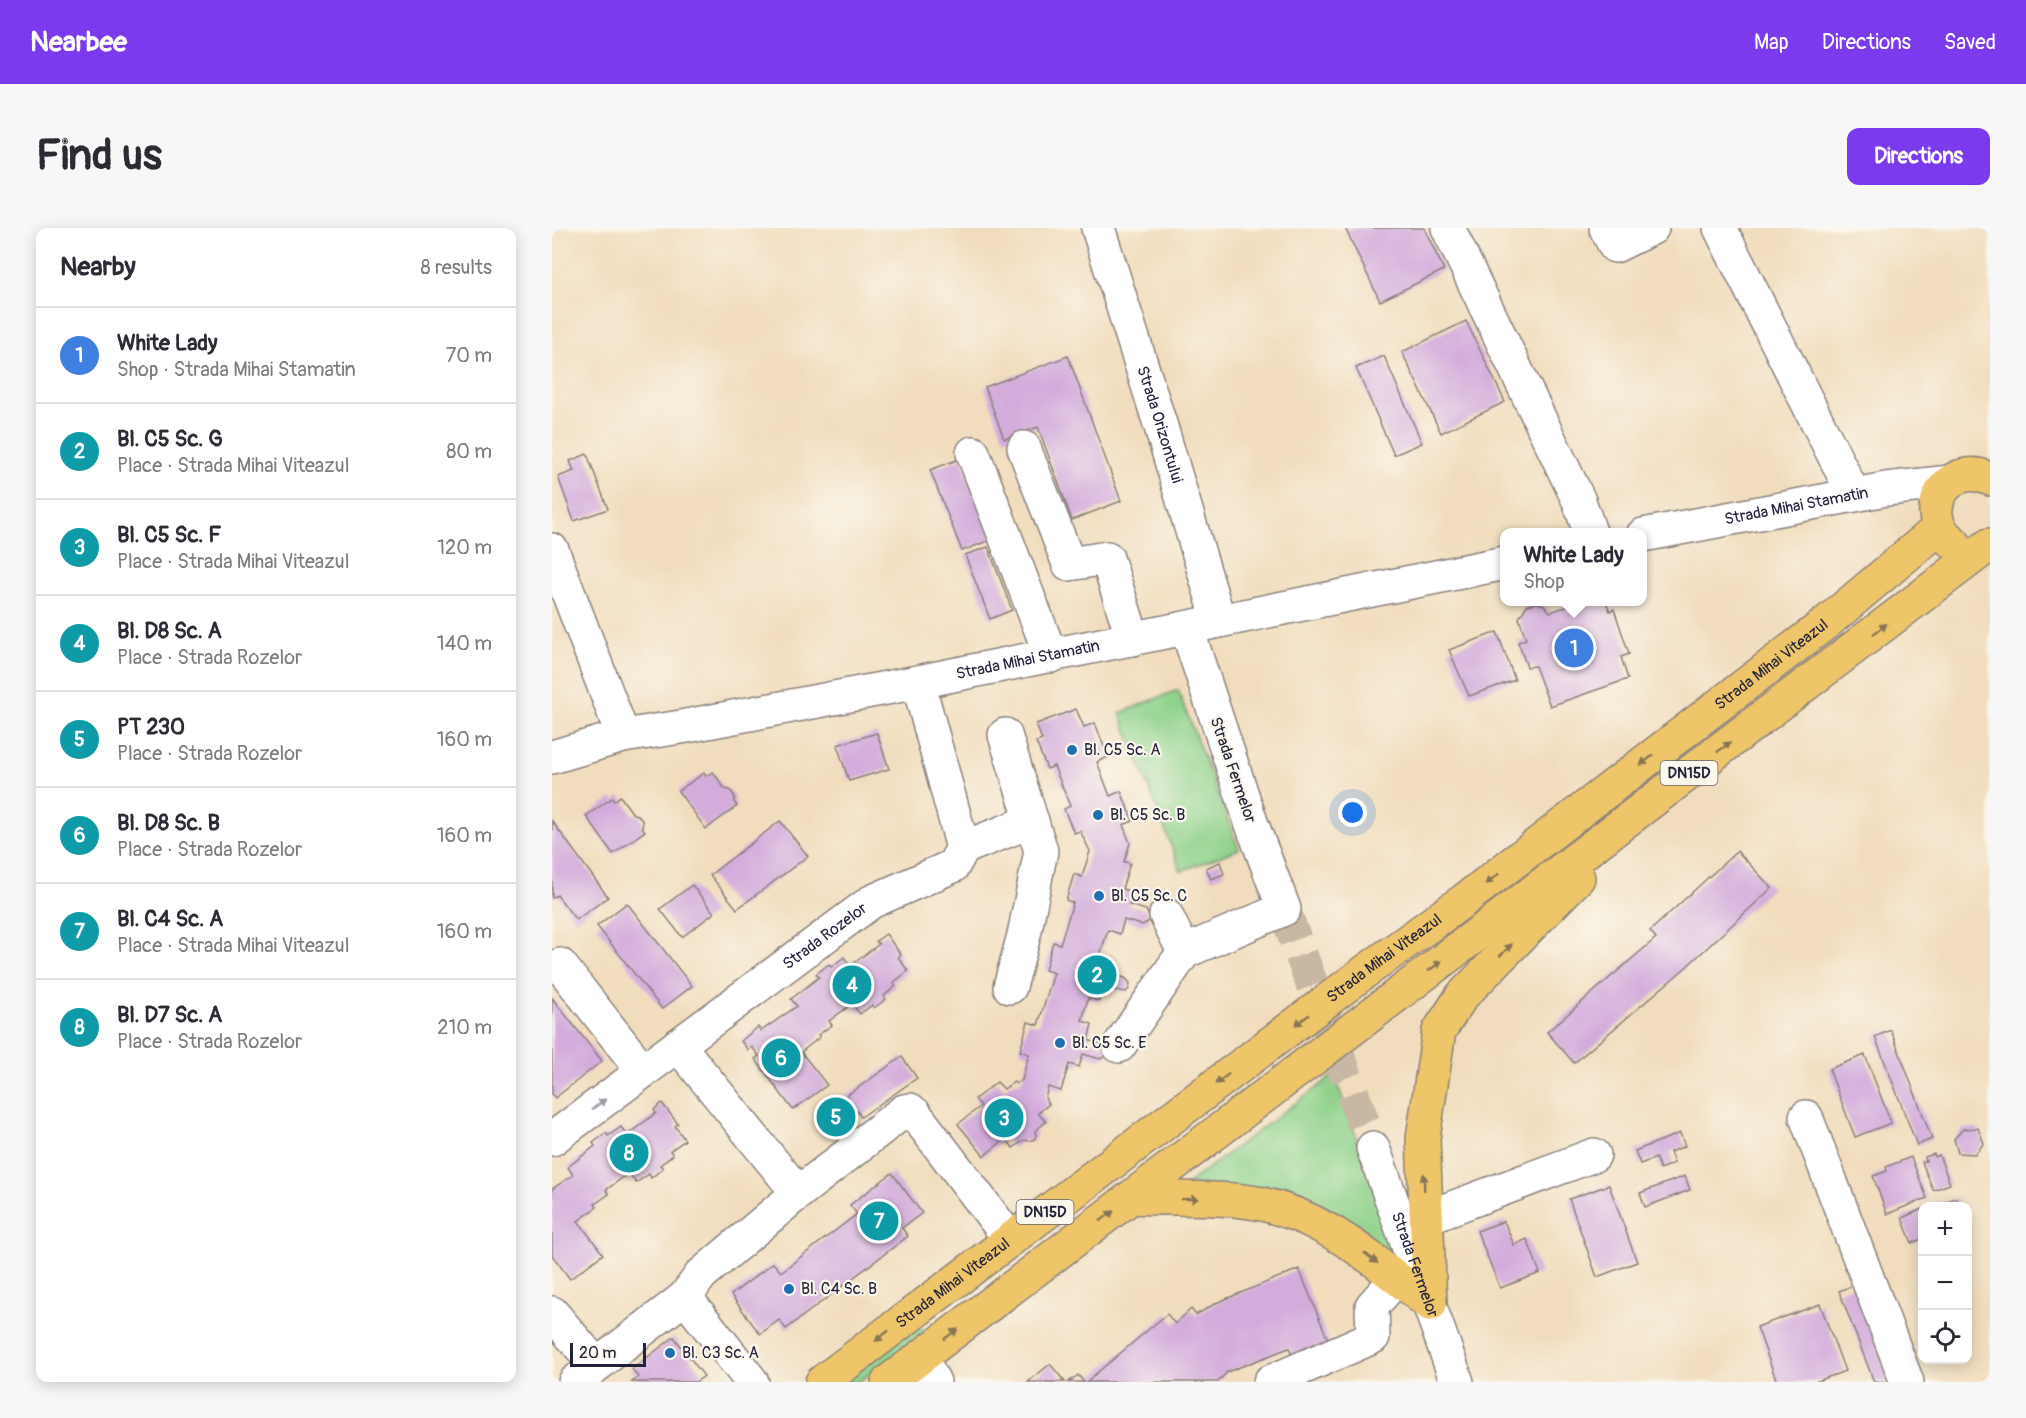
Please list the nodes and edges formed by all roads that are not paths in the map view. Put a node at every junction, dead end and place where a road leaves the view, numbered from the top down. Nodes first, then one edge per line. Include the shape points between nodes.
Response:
1 (1098, 228) edge
2 (1448, 228) edge
3 (1606, 228) edge
4 (1652, 228) edge
5 (1720, 228) edge
6 (1024, 448) dead end
7 (973, 453) dead end
8 (1988, 476) edge
9 (1950, 482) junction
10 (1854, 495) junction
11 (1589, 528) edge
12 (1940, 528) junction
13 (1647, 534) edge
14 (1989, 544) edge
15 (552, 550) edge
16 (1500, 564) edge
17 (1219, 621) junction
18 (1187, 629) junction
19 (1133, 639) junction
20 (1051, 656) junction
21 (918, 682) junction
22 (1005, 735) dead end
23 (623, 736) junction
24 (552, 757) edge
25 (1641, 809) junction
26 (1032, 822) junction
27 (963, 848) junction
28 (1166, 915) dead end
29 (1184, 952) junction
30 (560, 965) dead end
31 (1010, 987) dead end
32 (678, 1045) junction
33 (1119, 1047) dead end
34 (643, 1071) junction
35 (1806, 1117) dead end
36 (552, 1139) edge
37 (1373, 1148) tunnel mouth
38 (1594, 1155) dead end
39 (798, 1193) junction
40 (1132, 1197) junction
41 (1425, 1218) junction
42 (1010, 1239) junction
43 (972, 1268) junction
44 (1397, 1278) junction
45 (685, 1297) junction
46 (996, 1299) junction
47 (1430, 1304) junction
48 (552, 1313) edge
49 (928, 1369) edge
50 (585, 1374) edge
51 (752, 1382) edge
52 (822, 1382) edge
53 (888, 1382) edge
54 (1270, 1382) edge
55 (1457, 1382) edge
56 (1907, 1382) edge

1 - 17 street, Strada Orizontului
2 - 11 street
3 - 4 street via 1615,246
5 - 10 street
6 - 19 street via 1069,564 1107,558
7 - 20 street
8 - 9 main road via 1966,474
9 - 10 street, Strada Mihai Stamatin
9 - 12 main road via 1942,489 1935,508
10 - 13 street, Strada Mihai Stamatin
12 - 14 main road, DN15D via 1960,546
12 -> 42 main road, Strada Mihai Viteazul / DN15D via 1826,623 1472,894
25 -> 14 main road, DN15D
15 - 23 street
16 - 17 street, Strada Mihai Stamatin
17 - 18 street, Strada Mihai Stamatin
18 - 19 street, Strada Mihai Stamatin
18 - 29 street, Strada Fermelor via 1236,780 1284,909
19 - 20 street, Strada Mihai Stamatin
20 - 21 street, Strada Mihai Stamatin
21 - 23 street, Strada Mihai Stamatin
21 - 27 street
22 - 26 street
23 - 24 street, Strada Mihai Stamatin
40 -> 25 main road, DN15D
41 -> 25 main road via 1423,1138 1439,1031 1462,996
26 - 27 street
26 - 31 street via 1041,851
27 - 32 street, Strada Rozelor via 953,866 872,902
28 - 29 street
29 - 33 street
30 - 34 street
32 - 34 street, Strada Rozelor
32 - 39 street
36 -> 34 street, Strada Rozelor
35 - 56 street
37 - 47 street, Strada Fermelor
38 - 41 street
39 - 42 street via 903,1111 910,1110
39 - 45 street via 701,1275
40 -> 44 main road via 1212,1198 1272,1207 1328,1229
46 -> 40 main road, DN15D
41 - 47 main road
42 - 43 main road, Strada Mihai Viteazul / DN15D
43 - 46 main road
43 -> 52 main road, Strada Mihai Viteazul / DN15D
44 - 47 main road
44 - 54 street via 1372,1306 1373,1337
45 - 50 street
45 - 51 street
49 -> 46 main road, DN15D
47 - 55 street, Strada Fermelor
48 - 50 street
49 - 53 main road, DN15D

